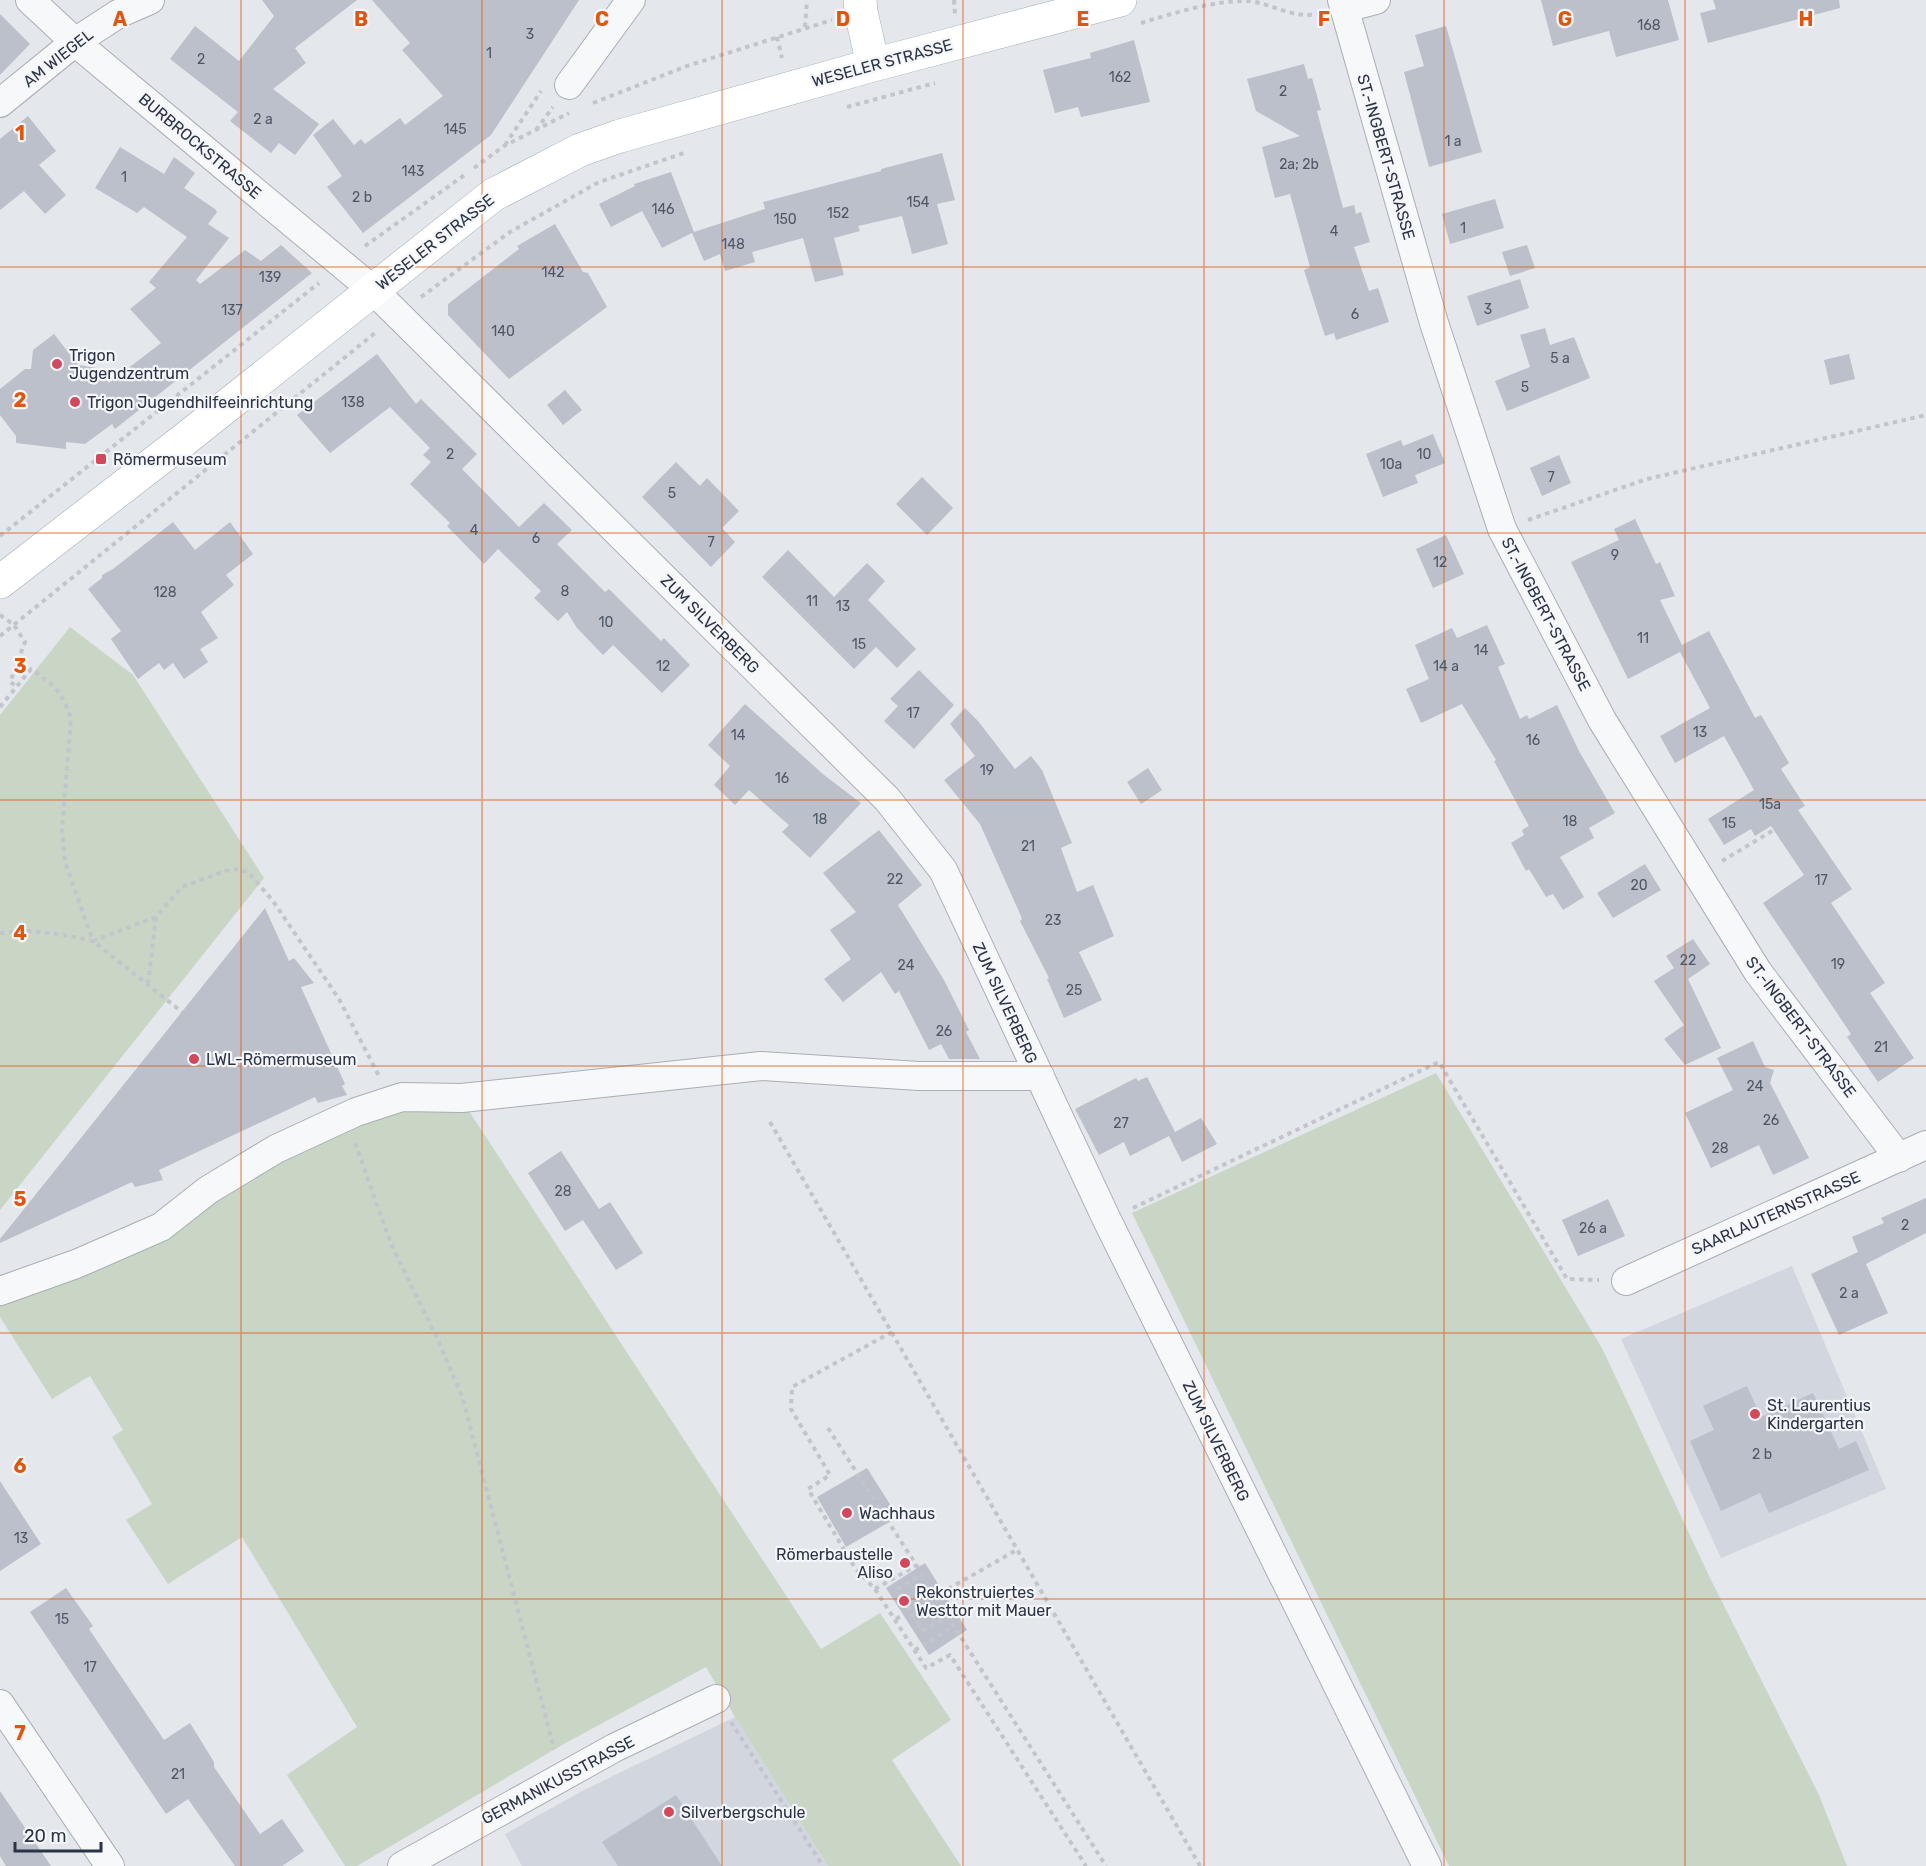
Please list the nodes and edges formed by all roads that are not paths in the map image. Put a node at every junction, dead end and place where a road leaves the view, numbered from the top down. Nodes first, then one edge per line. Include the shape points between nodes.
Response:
1 (30, 0) edge
2 (150, 0) edge
3 (631, 0) edge
4 (860, 0) edge
5 (1376, 0) edge
6 (1344, 5) edge
7 (1126, 13) edge
8 (75, 42) junction
9 (873, 65) junction
10 (577, 101) road end
11 (0, 103) edge
12 (373, 290) junction
13 (0, 582) edge
14 (1040, 1076) junction
15 (1926, 1145) edge
16 (1899, 1158) junction
17 (1626, 1281) road end
18 (0, 1291) edge
19 (716, 1699) road end
20 (0, 1704) edge
21 (110, 1866) edge
22 (402, 1866) edge
23 (1427, 1866) edge

1 - 8 street, BURBROCKSTRASSE
2 - 8 street, AM WIEGEL via 118,14
3 - 10 street
4 - 9 main road
5 - 6 street
6 - 16 street, ST.-INGBERT-STRASSE via 1434,323 1502,529 1602,720 1758,972
7 - 9 main road, WESELER STRASSE
8 - 11 street, AM WIEGEL
8 - 12 street, BURBROCKSTRASSE
9 - 12 main road, WESELER STRASSE via 580,150 493,195
12 - 13 main road, WESELER STRASSE
12 - 14 street, ZUM SILVERBERG via 887,799 943,870
14 - 18 street via 919,1076 761,1066 524,1093 402,1097 356,1112 276,1149 208,1190 161,1227
14 - 23 street, ZUM SILVERBERG via 1107,1220
15 - 16 street, SAARLAUTERNSTRASSE
16 - 17 street, SAARLAUTERNSTRASSE
19 - 22 street, GERMANIKUSSTRASSE via 561,1776
20 - 21 street

